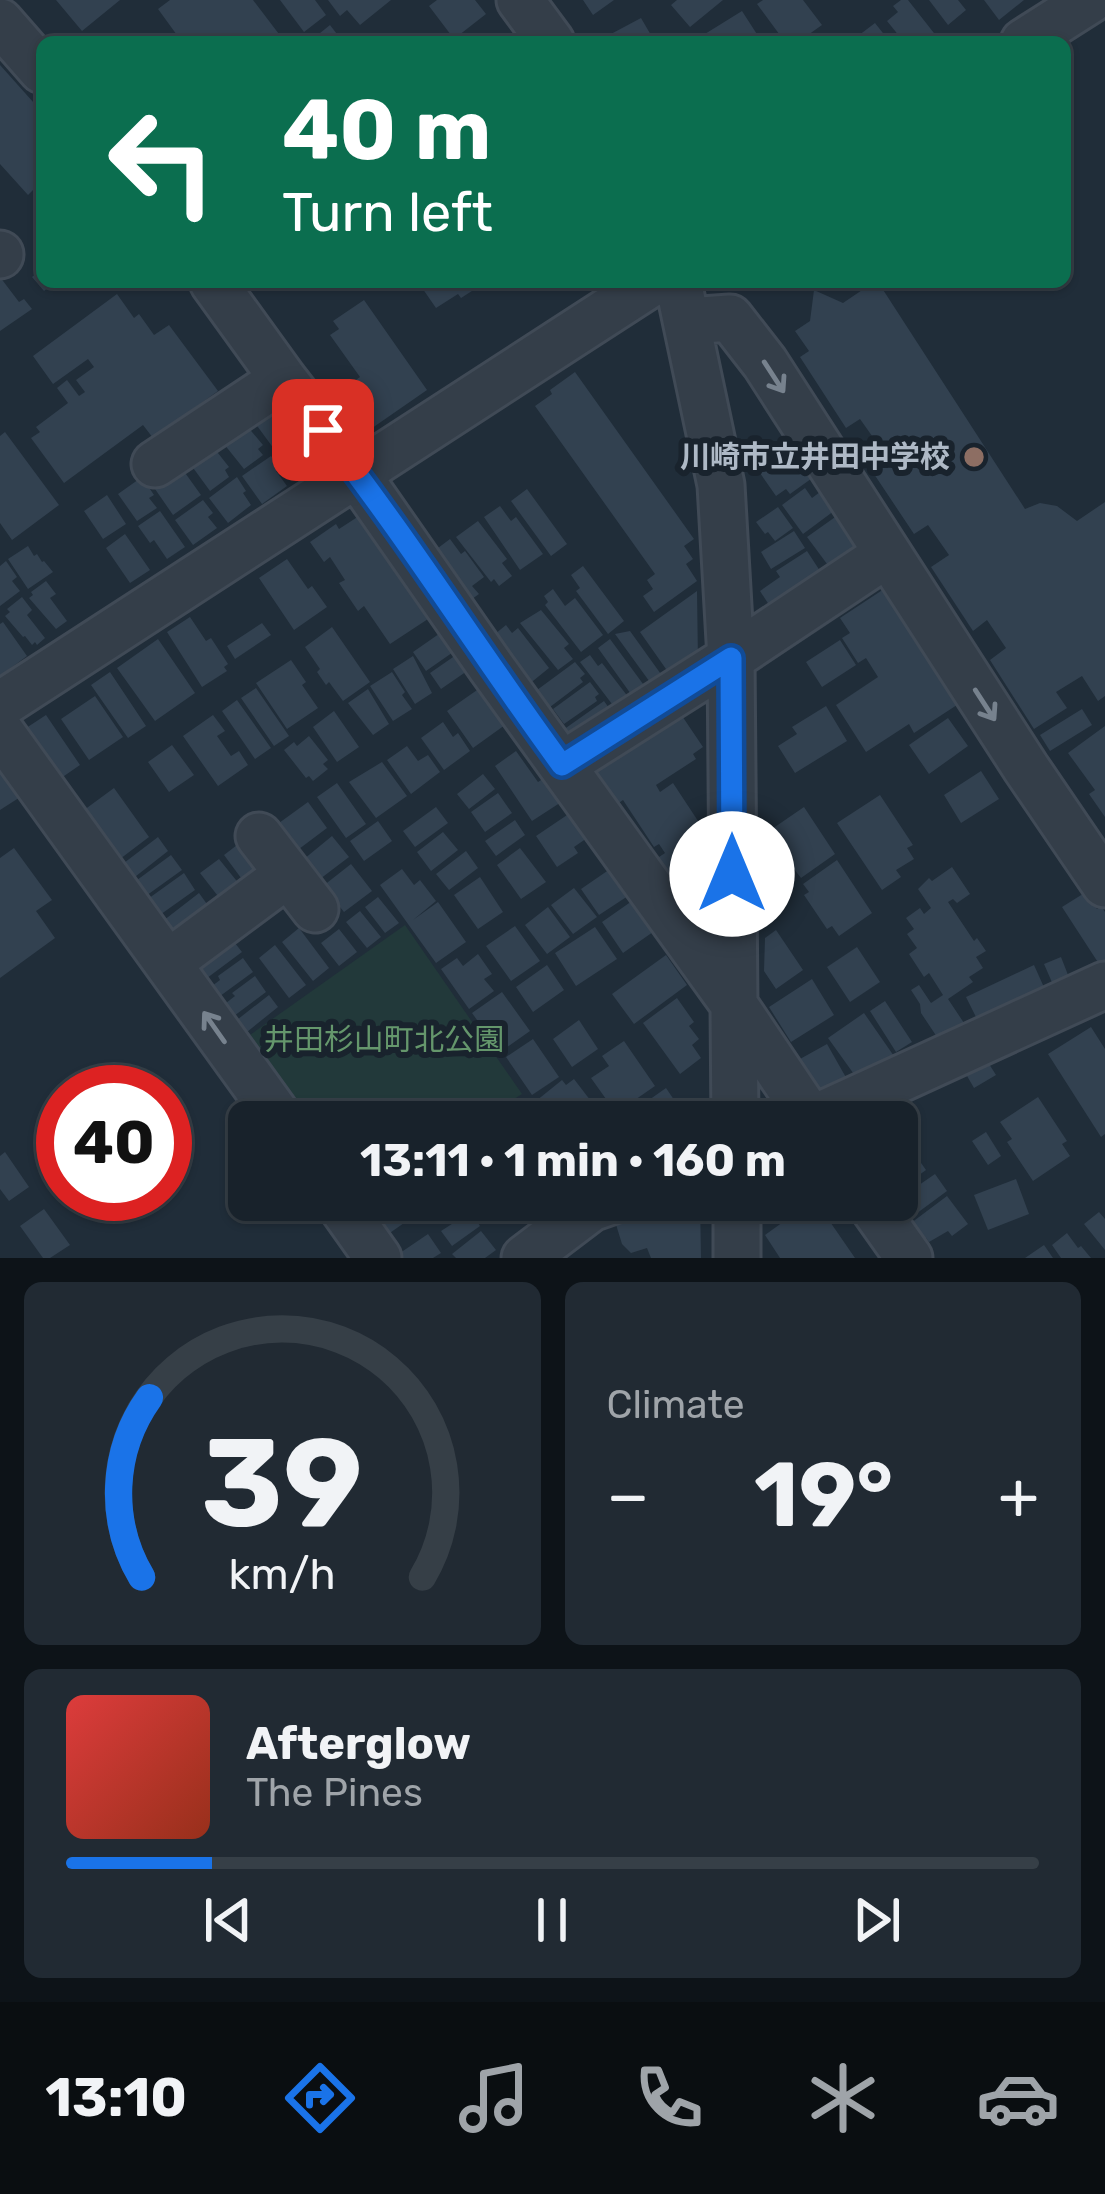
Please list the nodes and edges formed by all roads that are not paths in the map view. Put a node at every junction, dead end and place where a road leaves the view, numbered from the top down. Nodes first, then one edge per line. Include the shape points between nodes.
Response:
1 (520, 0) edge
2 (1090, 0) edge
3 (0, 22) edge
4 (547, 36) edge
5 (1033, 36) edge
6 (36, 63) edge
7 (217, 288) edge
8 (643, 288) edge
9 (682, 302) edge
10 (283, 380) junction
11 (154, 464) dead end
12 (356, 473) junction
13 (887, 554) junction
14 (731, 658) junction
15 (0, 705) edge
16 (0, 731) edge
17 (562, 765) junction
18 (259, 836) dead end
19 (1105, 884) edge
20 (168, 963) junction
21 (1105, 985) edge
22 (733, 1004) junction
23 (266, 1101) edge
24 (735, 1101) edge
25 (797, 1101) edge
26 (853, 1101) edge
27 (352, 1221) edge
28 (574, 1221) edge
29 (736, 1221) edge
30 (883, 1221) edge
31 (378, 1258) edge
32 (525, 1258) edge
33 (737, 1258) edge
34 (909, 1258) edge

1 - 4 street
2 - 5 street
3 - 6 street
7 - 10 street
8 - 12 street
9 -> 13 street via 730,318
9 - 14 street via 722,485
10 - 11 street
10 - 12 street
12 - 15 street
12 - 17 street
13 - 14 street
13 -> 19 street
14 - 17 street
14 - 22 street
16 - 20 street
17 - 22 street
18 - 20 street via 302,891
23 -> 20 street
21 - 26 street
22 - 24 street
22 - 25 street
27 - 31 street
28 - 32 street
29 - 33 street
30 - 34 street

